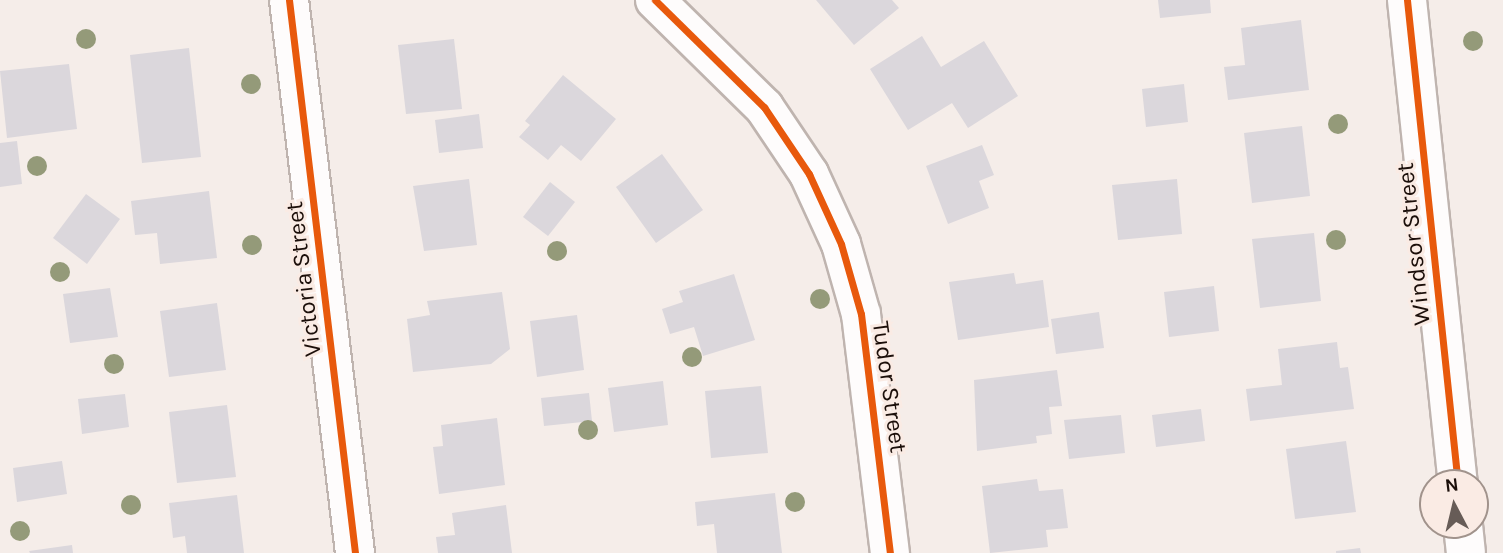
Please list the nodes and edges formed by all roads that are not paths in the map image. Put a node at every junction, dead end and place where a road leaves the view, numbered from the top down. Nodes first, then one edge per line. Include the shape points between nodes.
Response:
1 (289, 0) edge
2 (655, 0) edge
3 (1407, 0) edge
4 (1457, 469) edge
5 (355, 553) edge
6 (890, 553) edge

1 - 5 street, Victoria Street
2 - 6 street, Tudor Street via 764,107 809,174 841,244 861,314
3 - 4 street, Windsor Street

